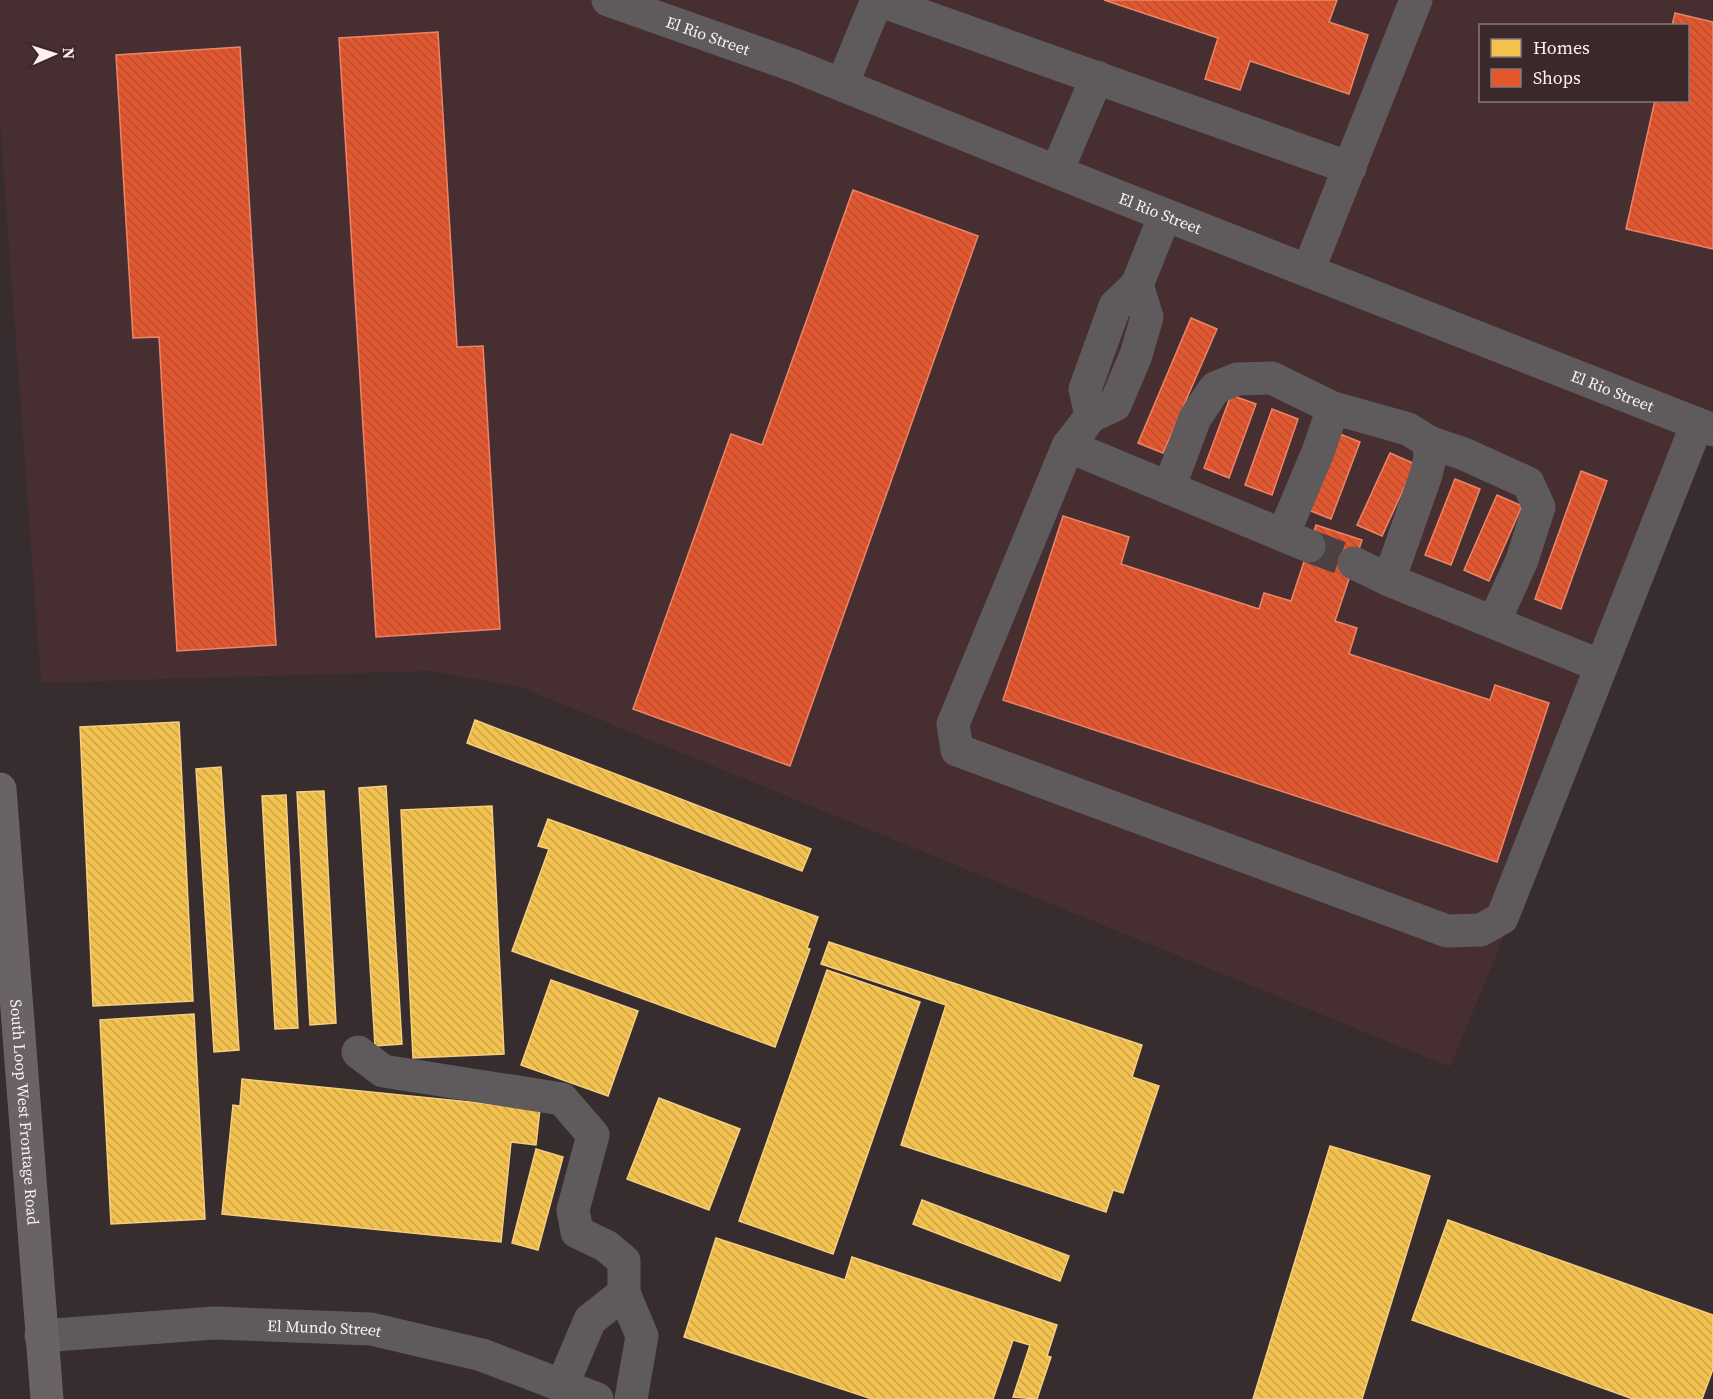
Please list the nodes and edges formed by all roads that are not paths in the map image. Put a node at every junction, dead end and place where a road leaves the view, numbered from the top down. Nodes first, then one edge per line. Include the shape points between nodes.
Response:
1 (608, 0) edge
2 (877, 0) edge
3 (1416, 0) edge
4 (1097, 77) junction
5 (842, 85) junction
6 (1350, 168) junction
7 (1057, 171) junction
8 (1165, 214) junction
9 (1308, 271) junction
10 (1333, 408) junction
11 (1705, 427) edge
12 (1429, 442) junction
13 (1068, 446) junction
14 (1168, 488) junction
15 (1354, 563) tunnel mouth
16 (1389, 580) junction
17 (1494, 622) junction
18 (1601, 666) junction
19 (0, 789) edge
20 (358, 1052) dead end
21 (624, 1293) junction
22 (41, 1336) junction
23 (562, 1386) junction
24 (47, 1399) edge
25 (597, 1399) edge
26 (631, 1399) edge

1 - 5 street, El Rio Street
2 - 4 street
2 - 5 street
3 - 6 street
4 - 6 street
4 - 7 street
5 - 7 street, El Rio Street
6 - 9 street
7 - 8 street, El Rio Street
8 - 9 street, El Rio Street
8 - 13 street via 1137,285 1115,306 1085,389 1091,416
9 - 11 street, El Rio Street
10 - 12 street via 1408,429
10 - 14 street via 1272,378 1237,379 1215,388 1195,418
10 - 14 street via 1296,540
11 - 18 street
12 - 16 street via 1426,475
12 - 17 street via 1528,483 1539,507 1522,560
13 - 14 street
13 - 18 street via 953,724 957,750 1447,931 1481,930 1502,918
15 - 16 street
16 - 17 street
17 - 18 street
19 - 22 main road, South Loop West Frontage Road
20 - 21 street via 383,1071 562,1099 593,1135 573,1210 577,1232 606,1246 624,1261
21 - 23 street via 590,1320
21 - 26 street via 642,1336
22 - 23 street, El Mundo Street via 214,1323 371,1329 482,1355
22 - 24 main road, South Loop West Frontage Road
23 - 25 street, El Mundo Street

